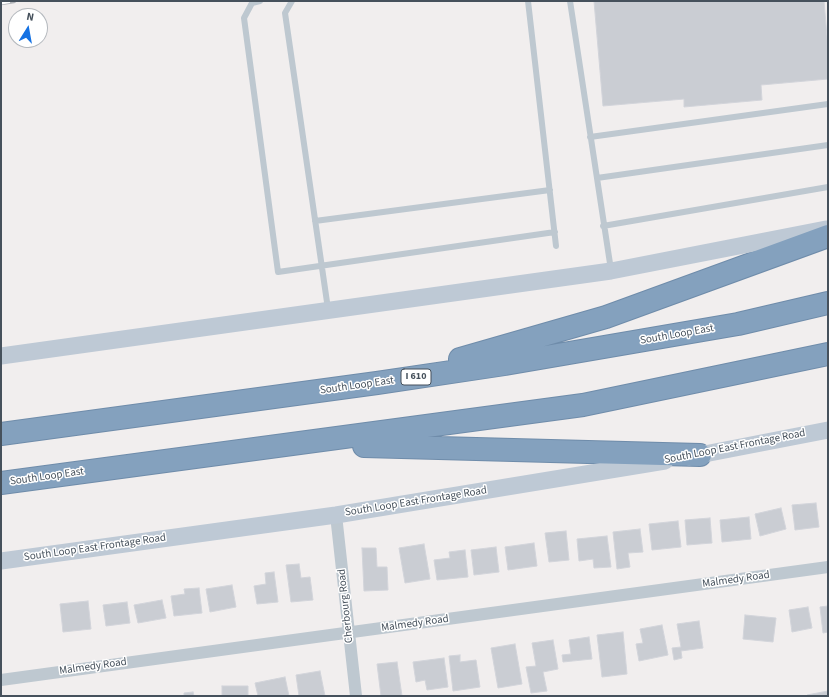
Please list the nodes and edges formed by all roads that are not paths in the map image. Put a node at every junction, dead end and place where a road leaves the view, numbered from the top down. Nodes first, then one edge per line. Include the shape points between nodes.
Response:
1 (260, 1) edge
2 (292, 1) edge
3 (528, 1) edge
4 (570, 1) edge
5 (828, 104) edge
6 (590, 137) junction
7 (828, 145) edge
8 (597, 178) junction
9 (828, 186) edge
10 (550, 190) junction
11 (315, 221) junction
12 (604, 226) junction
13 (828, 228) edge
14 (555, 232) junction
15 (828, 236) edge
16 (556, 246) dead end
17 (322, 266) junction
18 (611, 271) junction
19 (828, 303) edge
20 (328, 310) junction
21 (828, 354) edge
22 (1, 356) edge
23 (377, 383) junction
24 (828, 430) edge
25 (1, 434) edge
26 (299, 444) junction
27 (700, 455) junction
28 (1, 483) edge
29 (336, 515) junction
30 (1, 561) edge
31 (828, 567) edge
32 (349, 633) junction
33 (1, 680) edge
34 (356, 696) edge

1 - 17 lane via 252,3 244,18 278,272
2 - 11 lane via 285,13
3 - 10 lane
4 - 6 lane
5 - 6 lane
6 - 8 lane
7 - 8 lane
8 - 12 lane
9 - 12 lane
10 - 11 lane
10 - 14 lane
11 - 17 lane
12 - 18 lane
13 - 18 main road
14 - 16 lane
14 - 17 lane
15 - 23 highway via 606,317
17 - 20 lane
18 - 20 main road
19 - 23 highway, South Loop East / I 610 via 738,324 506,364
20 - 22 main road
21 - 26 highway, South Loop East via 583,405
23 - 25 highway, South Loop East / I 610
24 - 27 main road, South Loop East Frontage Road
26 - 27 highway
26 - 28 highway, South Loop East
27 - 29 main road, South Loop East Frontage Road
29 - 30 main road, South Loop East Frontage Road
29 - 32 street, Cherbourg Road
31 - 32 street, Malmedy Road
32 - 33 street, Malmedy Road
32 - 34 street, Cherbourg Road

